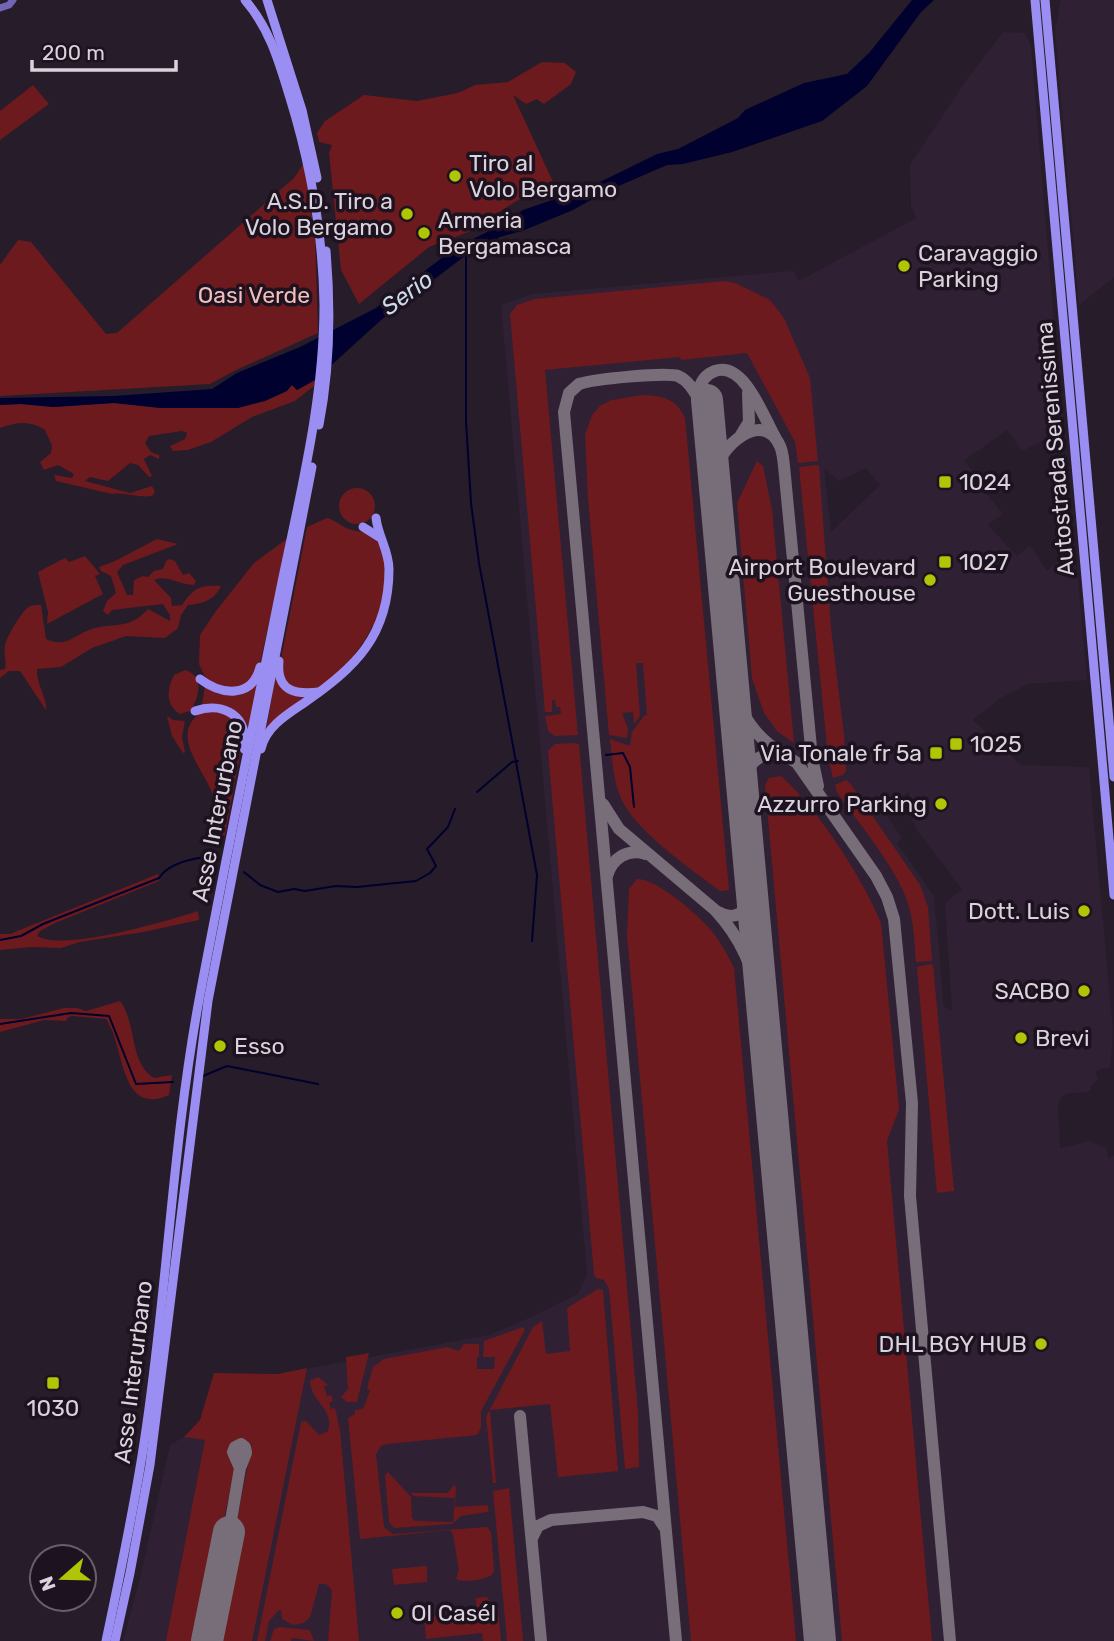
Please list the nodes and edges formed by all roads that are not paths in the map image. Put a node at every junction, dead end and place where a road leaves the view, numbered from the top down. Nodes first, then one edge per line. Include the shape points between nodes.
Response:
1 (13, 0) edge
2 (245, 0) edge
3 (267, 0) edge
4 (1034, 0) edge
5 (1045, 0) edge
6 (0, 8) edge
7 (303, 130) junction
8 (376, 518) dead end
9 (363, 527) dead end
10 (379, 537) junction
11 (273, 647) junction
12 (200, 679) dead end
13 (321, 691) junction
14 (195, 711) dead end
15 (1114, 777) edge
16 (238, 801) junction
17 (235, 856) junction
18 (1114, 895) edge
19 (106, 1641) edge
20 (115, 1641) edge

1 - 6 main road
2 - 7 highway, Asse Interurbano via 269,35
3 - 7 highway, Asse Interurbano via 302,110
4 - 18 highway, Autostrada Serenissima
5 - 15 highway, Autostrada Serenissima
7 - 11 highway, Asse Interurbano via 316,204 323,315 320,381
7 - 11 highway, Asse Interurbano via 314,159 324,222 330,320 322,413 285,610
8 - 10 highway
9 - 10 highway
10 - 13 highway via 389,565 380,623 355,662
11 - 12 highway via 265,650 253,682 239,690 221,691
11 - 13 highway via 280,652 278,667 284,685 296,693
11 - 16 highway, Asse Interurbano
11 - 17 highway, Asse Interurbano
13 - 17 highway via 271,727
14 - 16 highway via 219,707 240,723 245,743 235,795
16 - 19 highway, Asse Interurbano via 192,1042 145,1440
17 - 20 highway, Asse Interurbano via 197,1078 144,1499

